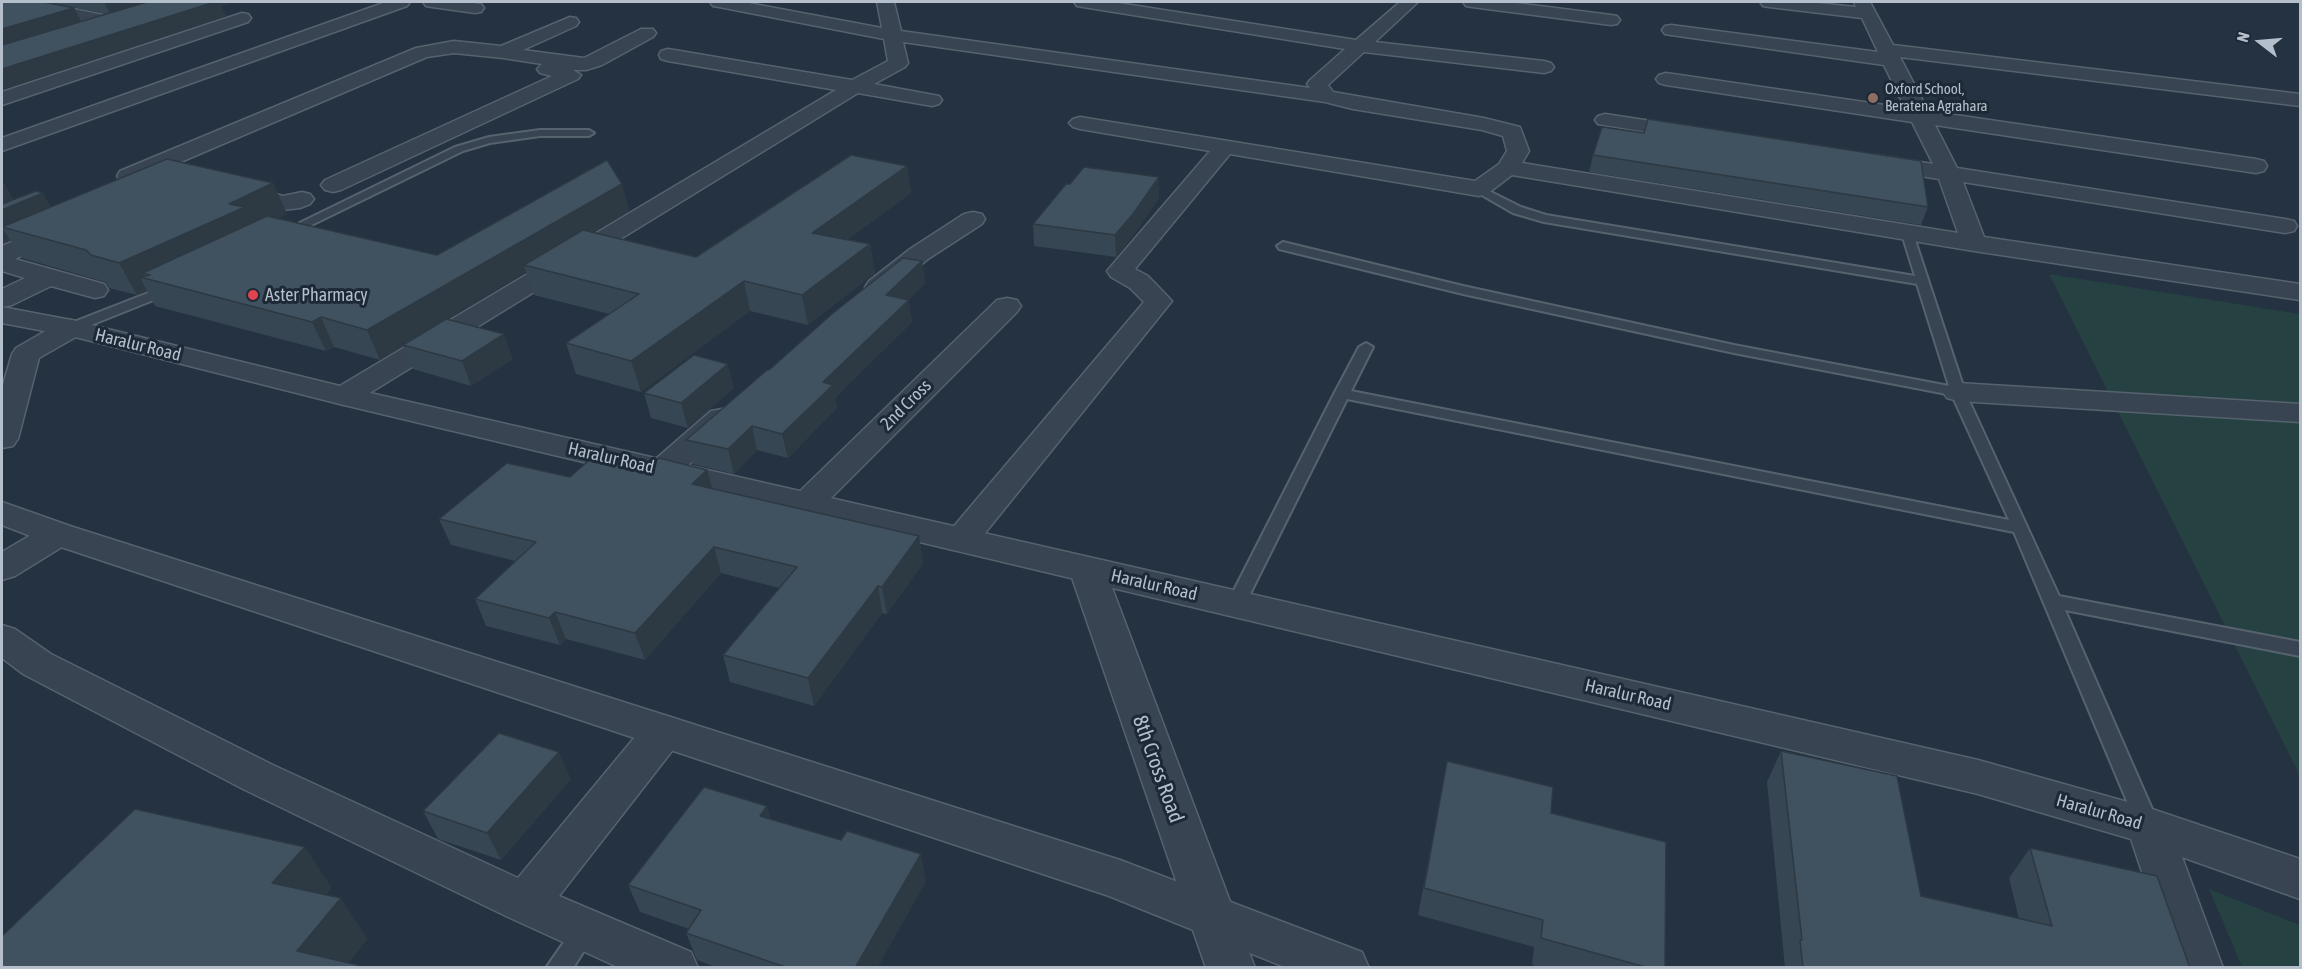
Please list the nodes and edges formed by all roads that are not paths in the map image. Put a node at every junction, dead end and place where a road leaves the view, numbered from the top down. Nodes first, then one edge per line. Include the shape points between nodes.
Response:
1 (401, 2) edge
2 (432, 2) edge
3 (886, 2) edge
4 (1083, 2) edge
5 (1410, 2) edge
6 (1472, 2) edge
7 (1768, 2) edge
8 (730, 3) edge
9 (1120, 4) edge
10 (1244, 7) dead end
11 (44, 8) edge
12 (475, 8) dead end
13 (1865, 8) edge
14 (134, 15) edge
15 (242, 18) dead end
16 (1611, 20) dead end
17 (112, 21) junction
18 (570, 22) dead end
19 (1219, 24) junction
20 (1671, 30) dead end
21 (79, 32) edge
22 (647, 33) dead end
23 (892, 35) junction
24 (1359, 46) junction
25 (502, 52) junction
26 (430, 53) junction
27 (668, 55) dead end
28 (1889, 55) junction
29 (1544, 67) dead end
30 (1666, 79) dead end
31 (853, 88) junction
32 (1326, 96) junction
33 (2, 99) edge
34 (932, 100) dead end
35 (2301, 100) edge
36 (1920, 117) junction
37 (1605, 120) dead end
38 (1080, 123) dead end
39 (589, 133) dead end
40 (1711, 137) edge
41 (2, 145) edge
42 (1225, 147) junction
43 (1853, 158) edge
44 (2256, 166) dead end
45 (1508, 168) junction
46 (1948, 172) junction
47 (110, 184) edge
48 (333, 184) dead end
49 (218, 186) edge
50 (1479, 189) junction
51 (132, 196) edge
52 (302, 199) dead end
53 (973, 219) dead end
54 (78, 221) edge
55 (2284, 226) dead end
56 (1907, 231) junction
57 (267, 242) edge
58 (1974, 243) junction
59 (1283, 246) dead end
60 (2, 255) edge
61 (2, 263) edge
62 (48, 277) junction
63 (1923, 280) junction
64 (182, 283) edge
65 (95, 290) dead end
66 (2301, 292) edge
67 (2, 299) edge
68 (855, 304) edge
69 (1007, 306) dead end
70 (2, 315) edge
71 (71, 328) junction
72 (1366, 347) dead end
73 (1958, 392) junction
74 (1342, 394) junction
75 (344, 396) junction
76 (741, 402) edge
77 (2301, 413) edge
78 (2, 439) edge
79 (662, 471) junction
80 (806, 504) junction
81 (2, 513) edge
82 (2021, 528) junction
83 (58, 534) junction
84 (961, 540) junction
85 (2, 568) edge
86 (1087, 569) junction
87 (2053, 601) junction
88 (1236, 604) junction
89 (2, 639) edge
90 (2301, 649) edge
91 (664, 731) junction
92 (2149, 826) junction
93 (2301, 879) edge
94 (525, 903) junction
95 (1210, 915) junction
96 (585, 929) junction
97 (558, 968) edge
98 (674, 968) edge
99 (1231, 968) edge
100 (1345, 968) edge
101 (2199, 968) edge

1 - 41 street
2 - 12 street
3 - 23 street
4 - 9 street
5 - 24 street
6 - 16 street
7 - 13 street
8 - 23 street
9 - 19 street
10 - 19 street
11 - 17 street
13 - 28 street
14 - 17 street
15 - 33 street
17 - 21 street
18 - 25 street
19 - 24 street
20 - 28 street
22 - 25 street via 586,64
23 - 31 street via 898,63
23 - 32 street
24 - 29 street
24 - 32 street via 1317,84
25 - 26 street via 443,47
26 - 47 street
26 - 48 street via 571,75
26 - 51 street via 175,174 155,177 165,182
27 - 31 street
28 - 35 street
28 - 36 street
30 - 36 street
31 - 34 street
31 - 75 street
32 - 45 street via 1512,132 1518,151
36 - 44 street
36 - 46 street
37 - 40 street
38 - 42 street
39 - 57 lane via 540,133 489,140 459,149
42 - 50 street
42 - 84 street via 1120,271 1159,301
43 - 46 street
45 - 50 street
45 - 56 street
46 - 55 street
46 - 58 street
49 - 52 street via 282,203
50 - 63 lane via 1517,210 1544,218
53 - 68 street via 919,254
54 - 60 street
56 - 58 street
56 - 63 lane
58 - 66 street
59 - 73 lane via 1722,347
61 - 62 street
62 - 65 street
62 - 67 street
63 - 73 lane
64 - 71 lane
69 - 80 street, 2nd Cross
70 - 71 street, Haralur Road
71 - 75 street, Haralur Road
71 - 78 street via 26,354
72 - 74 lane
73 - 77 street
73 - 82 lane
74 - 82 lane
74 - 88 lane
75 - 79 street, Haralur Road
76 - 79 street
79 - 80 street, Haralur Road
80 - 84 street, Haralur Road
81 - 83 street
82 - 87 lane
83 - 85 street
83 - 91 street
84 - 86 street, Haralur Road
86 - 88 street, Haralur Road
86 - 95 street, 8th Cross Road
87 - 90 lane
87 - 92 lane
88 - 92 street, Haralur Road via 1978,777
89 - 94 street via 37,664 258,777
91 - 94 street
91 - 95 street via 1120,880
92 - 93 street, Haralur Road
92 - 101 street
94 - 96 street
95 - 99 street, 8th Cross Road
95 - 100 street
96 - 97 lane
96 - 98 street

